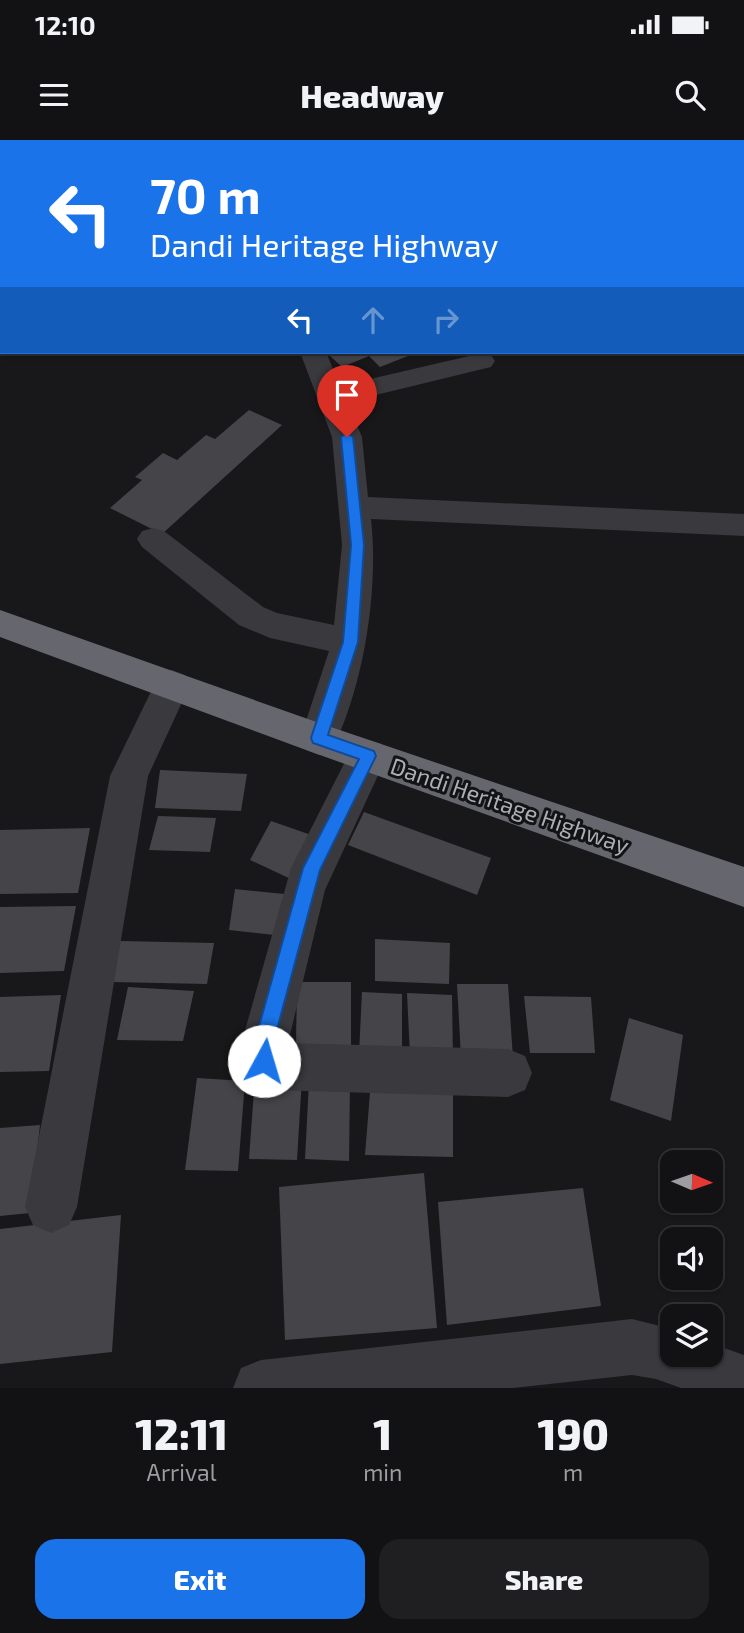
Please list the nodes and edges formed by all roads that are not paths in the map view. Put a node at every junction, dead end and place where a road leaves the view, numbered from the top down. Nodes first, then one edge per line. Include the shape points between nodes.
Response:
1 (314, 354) edge
2 (482, 361) dead end
3 (331, 397) junction
4 (354, 508) junction
5 (744, 525) edge
6 (153, 539) dead end
7 (0, 623) edge
8 (350, 642) junction
9 (172, 685) junction
10 (319, 738) junction
11 (368, 756) junction
12 (744, 887) edge
13 (508, 1073) dead end
14 (51, 1207) dead end
15 (744, 1384) edge
16 (261, 1388) edge

1 - 3 street
2 - 3 street
3 - 4 street via 347,437
4 - 5 street
4 - 8 street via 358,545
6 - 8 street via 251,616 270,625
7 - 9 highway, Dandi Heritage Highway
8 - 10 street
9 - 10 highway, Dandi Heritage Highway
9 - 14 street via 129,776
10 - 11 highway, Dandi Heritage Highway
11 - 12 highway, Dandi Heritage Highway
11 - 13 street via 304,890 262,1048 264,1061 272,1066
15 - 16 street via 656,1351 632,1347

